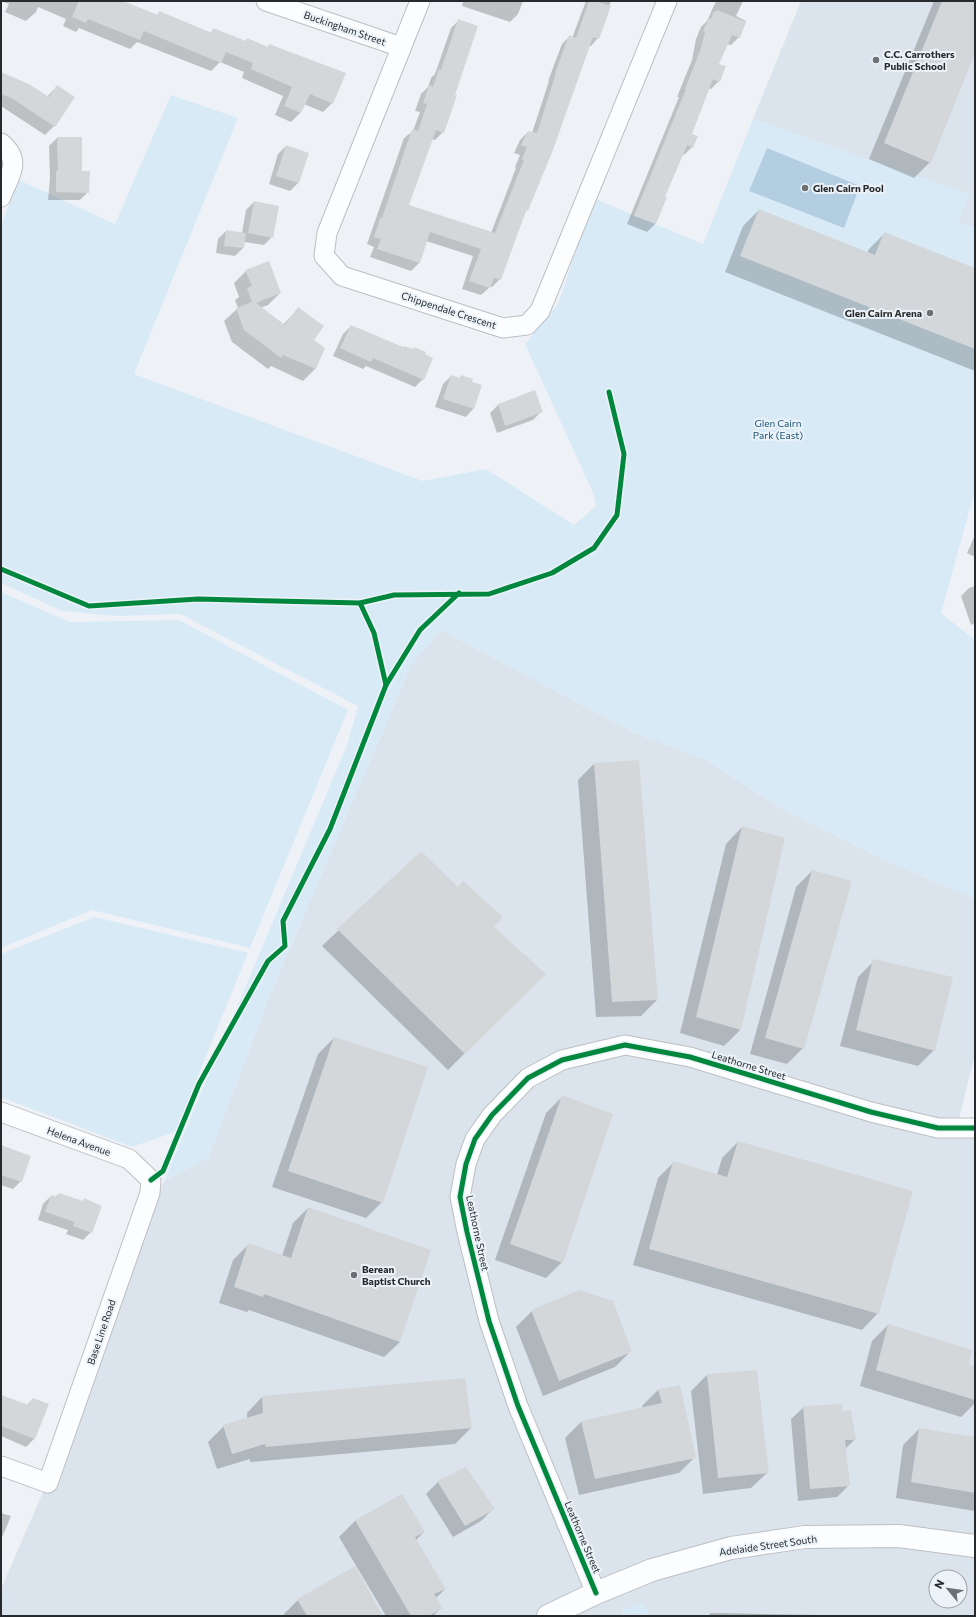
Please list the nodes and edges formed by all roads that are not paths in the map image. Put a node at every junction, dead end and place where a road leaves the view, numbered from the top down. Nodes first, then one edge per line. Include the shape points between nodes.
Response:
1 (266, 1) edge
2 (420, 1) edge
3 (667, 1) edge
4 (401, 47) junction
5 (1, 143) edge
6 (1, 197) edge
7 (1, 1112) edge
8 (975, 1128) edge
9 (151, 1180) joint
10 (1, 1466) edge
11 (975, 1546) edge
12 (596, 1593) junction
13 (548, 1616) edge

1 - 4 street, Buckingham Street
2 - 4 street, Chippendale Crescent
3 - 4 street, Chippendale Crescent via 540,311 527,325 502,328 342,276 324,256 327,233
5 - 6 street via 10,150 14,168
7 - 9 street, Helena Avenue via 129,1159
8 - 12 street, Leathorne Street via 938,1128 871,1112 690,1056 625,1045 562,1060 528,1078 492,1115 475,1138 466,1164 460,1197 467,1232 489,1321 518,1406
9 - 10 street, Base Line Road via 150,1193 48,1483
11 - 12 main road, Adelaide Street South via 901,1536 805,1537 731,1548 692,1558 652,1570
12 - 13 main road, Adelaide Street South

